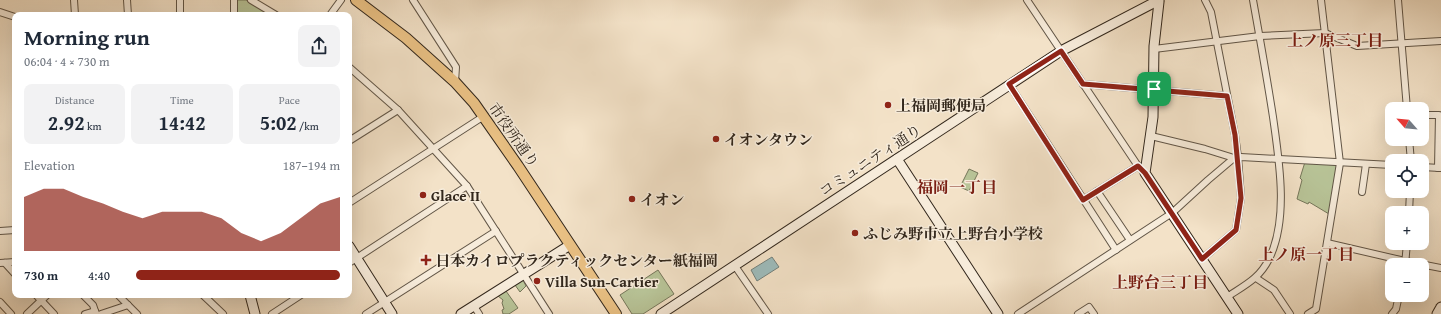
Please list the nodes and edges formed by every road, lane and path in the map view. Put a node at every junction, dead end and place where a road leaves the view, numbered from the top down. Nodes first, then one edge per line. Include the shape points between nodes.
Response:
1 (74, 0) edge
2 (127, 0) edge
3 (180, 0) edge
4 (234, 0) edge
5 (251, 0) edge
6 (341, 0) edge
7 (356, 0) edge
8 (412, 0) edge
9 (1027, 0) edge
10 (1158, 0) edge
11 (1205, 0) edge
12 (1253, 0) edge
13 (1321, 0) edge
14 (1398, 0) edge
15 (0, 12) edge
16 (75, 12) edge
17 (128, 12) edge
18 (180, 12) edge
19 (234, 12) edge
20 (271, 12) edge
21 (332, 12) edge
22 (12, 16) edge
23 (1325, 34) junction
24 (1260, 36) junction
25 (1441, 41) edge
26 (1216, 42) junction
27 (1402, 42) junction
28 (1154, 49) junction
29 (1061, 51) junction
30 (352, 70) edge
31 (455, 82) junction
32 (1009, 84) junction
33 (1083, 84) junction
34 (1154, 89) junction
35 (1227, 96) junction
36 (1406, 102) edge
37 (398, 110) junction
38 (1429, 115) edge
39 (484, 116) junction
40 (1151, 136) junction
41 (352, 139) edge
42 (433, 149) junction
43 (1236, 158) junction
44 (897, 159) junction
45 (1278, 159) junction
46 (1340, 163) junction
47 (1366, 164) junction
48 (1385, 165) edge
49 (1138, 166) junction
50 (1429, 167) edge
51 (1439, 168) edge
52 (1145, 173) junction
53 (467, 186) junction
54 (1098, 191) junction
55 (1362, 192) dead end
56 (1083, 200) junction
57 (352, 201) edge
58 (1172, 213) junction
59 (12, 230) edge
60 (0, 231) edge
61 (496, 231) junction
62 (1130, 240) junction
63 (1327, 243) junction
64 (570, 245) junction
65 (1116, 250) junction
66 (1386, 258) edge
67 (1202, 259) junction
68 (353, 261) edge
69 (12, 262) edge
70 (2, 263) edge
71 (735, 266) junction
72 (1429, 266) edge
73 (1441, 268) edge
74 (12, 271) edge
75 (524, 273) junction
76 (1256, 278) junction
77 (1227, 297) junction
78 (40, 298) edge
79 (86, 298) edge
80 (121, 298) edge
81 (206, 298) edge
82 (251, 298) edge
83 (296, 298) edge
84 (42, 300) junction
85 (0, 302) edge
86 (384, 302) junction
87 (1397, 302) edge
88 (128, 305) junction
89 (474, 306) junction
90 (1441, 306) edge
91 (1318, 311) edge
92 (97, 313) edge
93 (11, 314) edge
94 (27, 314) edge
95 (54, 314) edge
96 (85, 314) edge
97 (137, 314) edge
98 (223, 314) edge
99 (255, 314) edge
100 (272, 314) edge
101 (366, 314) edge
102 (392, 314) edge
103 (461, 314) edge
104 (479, 314) edge
105 (549, 314) edge
106 (616, 314) edge
107 (661, 314) edge
108 (768, 314) edge
109 (998, 314) edge
110 (1018, 314) edge
111 (1078, 314) edge
112 (1094, 314) edge
113 (1238, 314) edge
114 (1290, 314) edge
115 (1308, 314) edge
116 (1392, 314) edge
117 (1437, 314) edge

1 - 16 street
2 - 17 street
3 - 18 street
4 - 19 street
5 - 20 street
6 - 21 street
7 - 31 main road, 市役所通り via 406,38
8 - 31 street via 456,67
9 - 29 street
10 - 28 street
10 - 29 street, コミュニティ通り
11 - 26 street via 1211,12
12 - 24 street
13 - 23 street
14 - 27 street
15 - 22 street
23 - 24 street
23 - 27 street via 1358,46
23 - 46 street
24 - 26 street
24 - 45 street
25 - 27 street
26 - 28 street
26 - 35 street
27 - 36 street
28 - 34 street
29 - 32 street, コミュニティ通り
29 - 33 street
30 - 37 street
31 - 39 main road, 市役所通り
32 - 44 street, コミュニティ通り
32 - 56 street
33 - 34 street
33 - 49 street
34 - 35 street
34 - 40 street
35 - 43 street via 1235,135
37 - 41 street
37 - 42 street
38 - 51 street via 1439,115
39 - 42 street
39 - 64 main road, 市役所通り
40 - 43 street
40 - 52 street
42 - 53 street
42 - 57 street
43 - 45 street
43 - 58 street
43 - 67 street via 1241,198 1236,230
44 - 71 street, コミュニティ通り
44 - 109 street
45 - 46 street
45 - 76 street via 1281,199 1278,233 1273,250
46 - 47 street
46 - 63 street
47 - 48 street
47 - 55 street
49 - 52 street
49 - 54 street
50 - 51 street
52 - 58 street
53 - 61 street
53 - 68 street
54 - 56 street
54 - 62 street
56 - 65 street
58 - 62 street
58 - 67 street
59 - 60 street
61 - 75 street
61 - 86 street
62 - 65 street
63 - 66 street
63 - 91 street
64 - 75 street
64 - 106 main road, 市役所通り
65 - 110 street
67 - 77 street
68 - 86 street
69 - 70 street
70 - 74 street
71 - 107 street, コミュニティ通り
71 - 108 street
72 - 73 street
75 - 89 street
75 - 105 street
76 - 77 street
76 - 114 street via 1274,290
77 - 113 street
78 - 84 street
79 - 92 street
80 - 88 street
81 - 98 street
82 - 99 street
83 - 100 street
84 - 94 street
84 - 95 street
85 - 93 street
86 - 101 street
86 - 102 street
87 - 116 street
88 - 92 street
88 - 97 street
89 - 103 street
89 - 104 street
90 - 117 street
91 - 115 street
92 - 96 street
111 - 112 street via 1089,307

